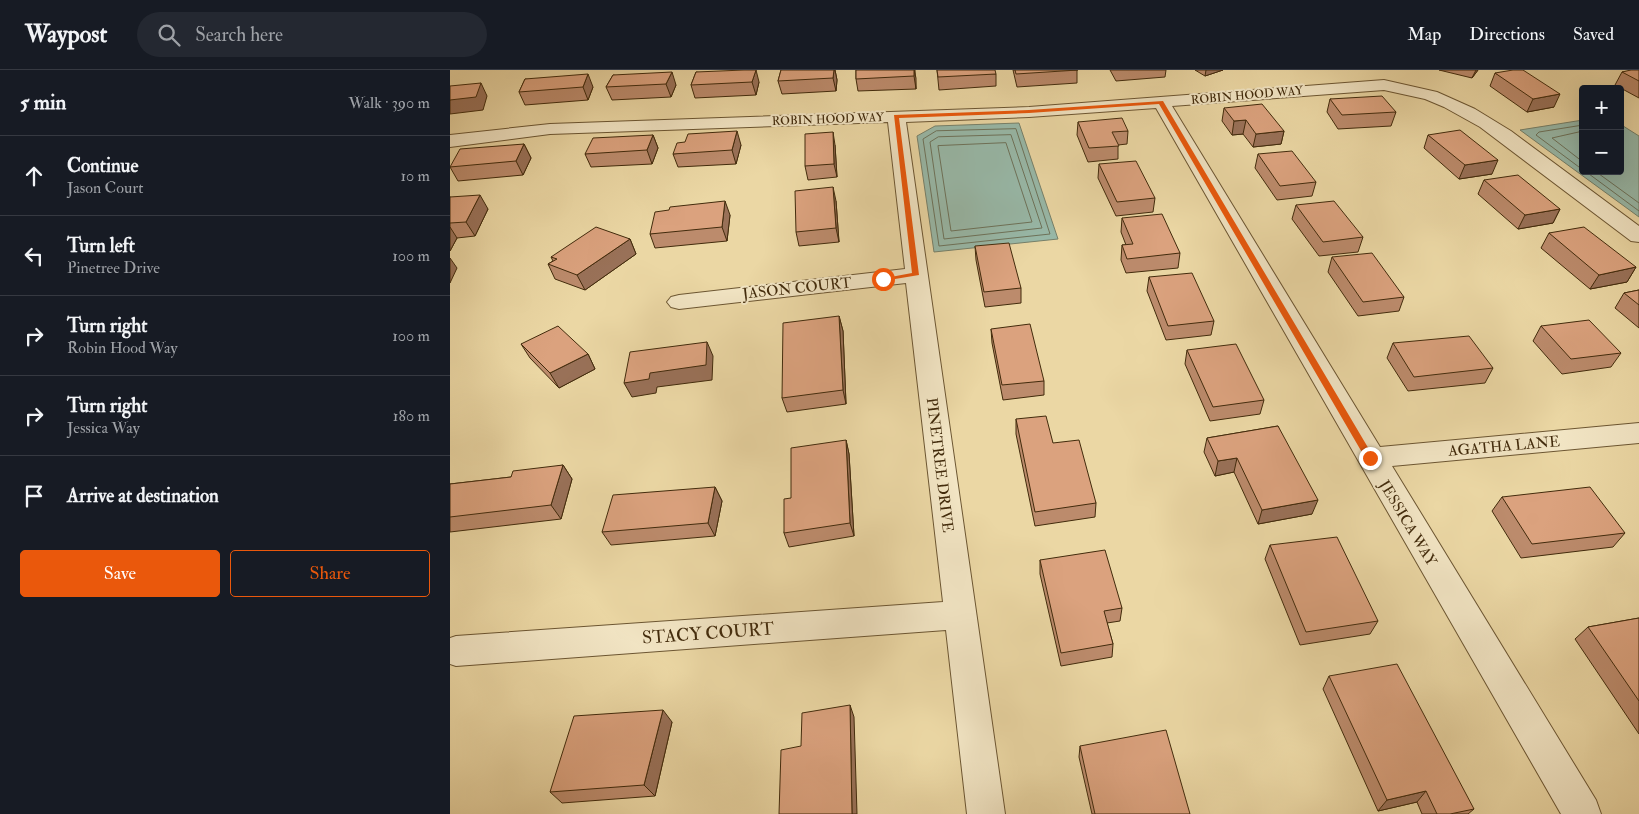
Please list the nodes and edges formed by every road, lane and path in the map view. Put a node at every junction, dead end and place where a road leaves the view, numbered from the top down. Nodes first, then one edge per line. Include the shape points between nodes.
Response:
1 (1161, 102) junction
2 (896, 116) junction
3 (450, 141) edge
4 (1639, 236) edge
5 (916, 275) junction
6 (679, 302) dead end
7 (1639, 433) edge
8 (1370, 458) junction
9 (960, 615) junction
10 (456, 651) dead end
11 (986, 814) edge
12 (1582, 814) edge

1 - 2 street, ROBIN HOOD WAY via 1029,112
1 - 4 street, ROBIN HOOD WAY via 1308,82 1404,87 1444,98 1481,118
1 - 8 street, JESSICA WAY
2 - 3 street, ROBIN HOOD WAY via 550,129
2 - 5 street, PINETREE DRIVE
5 - 6 street, JASON COURT
5 - 9 street, PINETREE DRIVE
7 - 8 street, AGATHA LANE
8 - 12 street, JESSICA WAY
9 - 10 street, STACY COURT
9 - 11 street, PINETREE DRIVE

